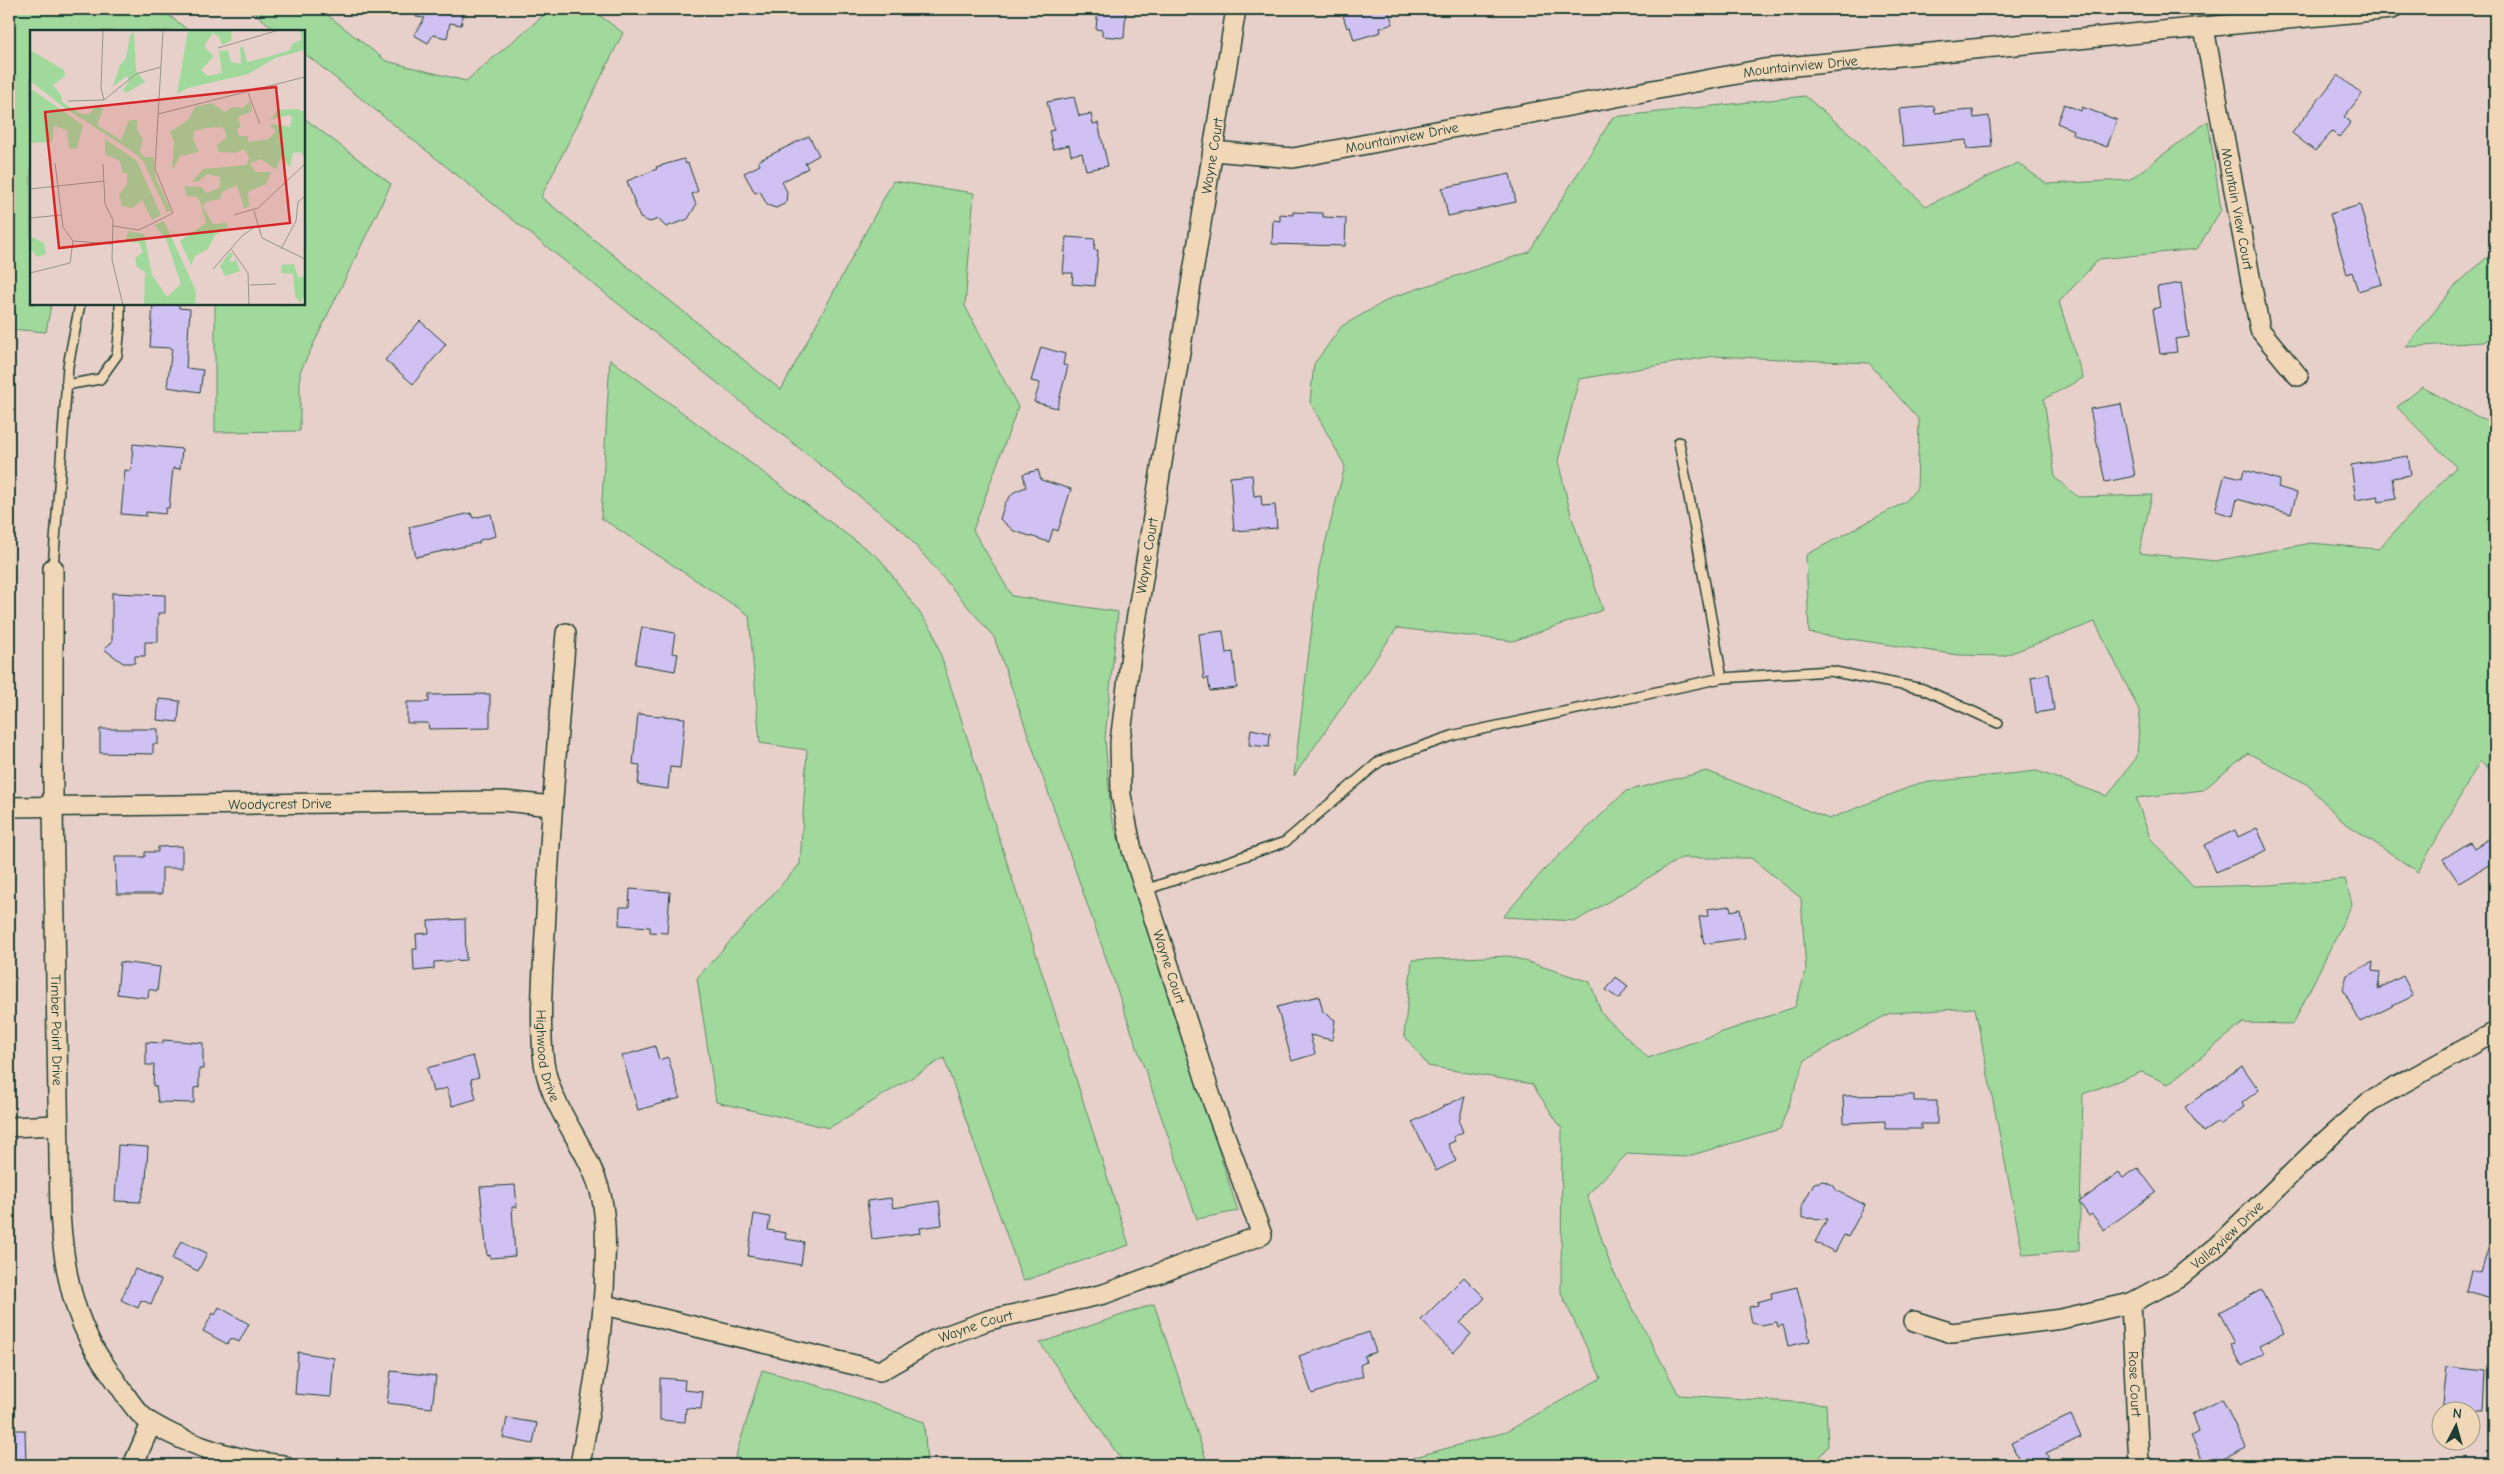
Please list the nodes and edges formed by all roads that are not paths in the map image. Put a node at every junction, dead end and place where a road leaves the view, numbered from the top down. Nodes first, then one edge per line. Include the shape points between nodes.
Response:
1 (1236, 9) edge
2 (2392, 9) edge
3 (2204, 28) junction
4 (1214, 151) junction
5 (80, 305) edge
6 (120, 305) edge
7 (2298, 376) dead end
8 (66, 386) junction
9 (1679, 442) dead end
10 (53, 568) joint
11 (566, 633) dead end
12 (1722, 678) junction
13 (1998, 723) dead end
14 (552, 806) junction
15 (9, 807) edge
16 (53, 807) junction
17 (1144, 890) junction
18 (2495, 1032) edge
19 (58, 1125) junction
20 (9, 1127) edge
21 (2131, 1303) junction
22 (605, 1305) junction
23 (1914, 1321) dead end
24 (151, 1424) junction
25 (133, 1465) edge
26 (283, 1465) edge
27 (580, 1465) edge
28 (2139, 1465) edge

1 - 4 street, Wayne Court
2 - 3 street, Mountainview Drive
3 - 4 street, Mountainview Drive via 1764,69 1293,158
3 - 7 street, Mountain View Court via 2260,330
4 - 17 street, Wayne Court via 1132,646 1120,742 1120,795
5 - 8 lane
6 - 8 lane via 117,355 100,379
8 - 10 lane
9 - 12 lane
10 - 16 street, Timber Point Drive
11 - 14 street, Highwood Drive
12 - 13 lane via 1830,671 1923,689
12 - 17 lane via 1455,735 1380,761 1284,842
14 - 16 street, Woodycrest Drive via 504,801
14 - 22 street, Highwood Drive via 541,1016 543,1057 552,1089 586,1154 601,1196 606,1244
15 - 16 street, Woodycrest Drive
16 - 19 street, Timber Point Drive
17 - 22 street, Wayne Court via 1213,1103 1262,1235 1104,1294 989,1320 934,1340 880,1371
18 - 21 street, Valleyview Drive via 2369,1102 2218,1245 2178,1278
19 - 20 street
19 - 24 street, Timber Point Drive via 64,1259 72,1299 89,1340 129,1400
21 - 23 street, Valleyview Drive via 2062,1319 1952,1333
21 - 28 street, Rose Court
22 - 27 street, Highwood Drive
24 - 25 street
24 - 26 street via 203,1447

